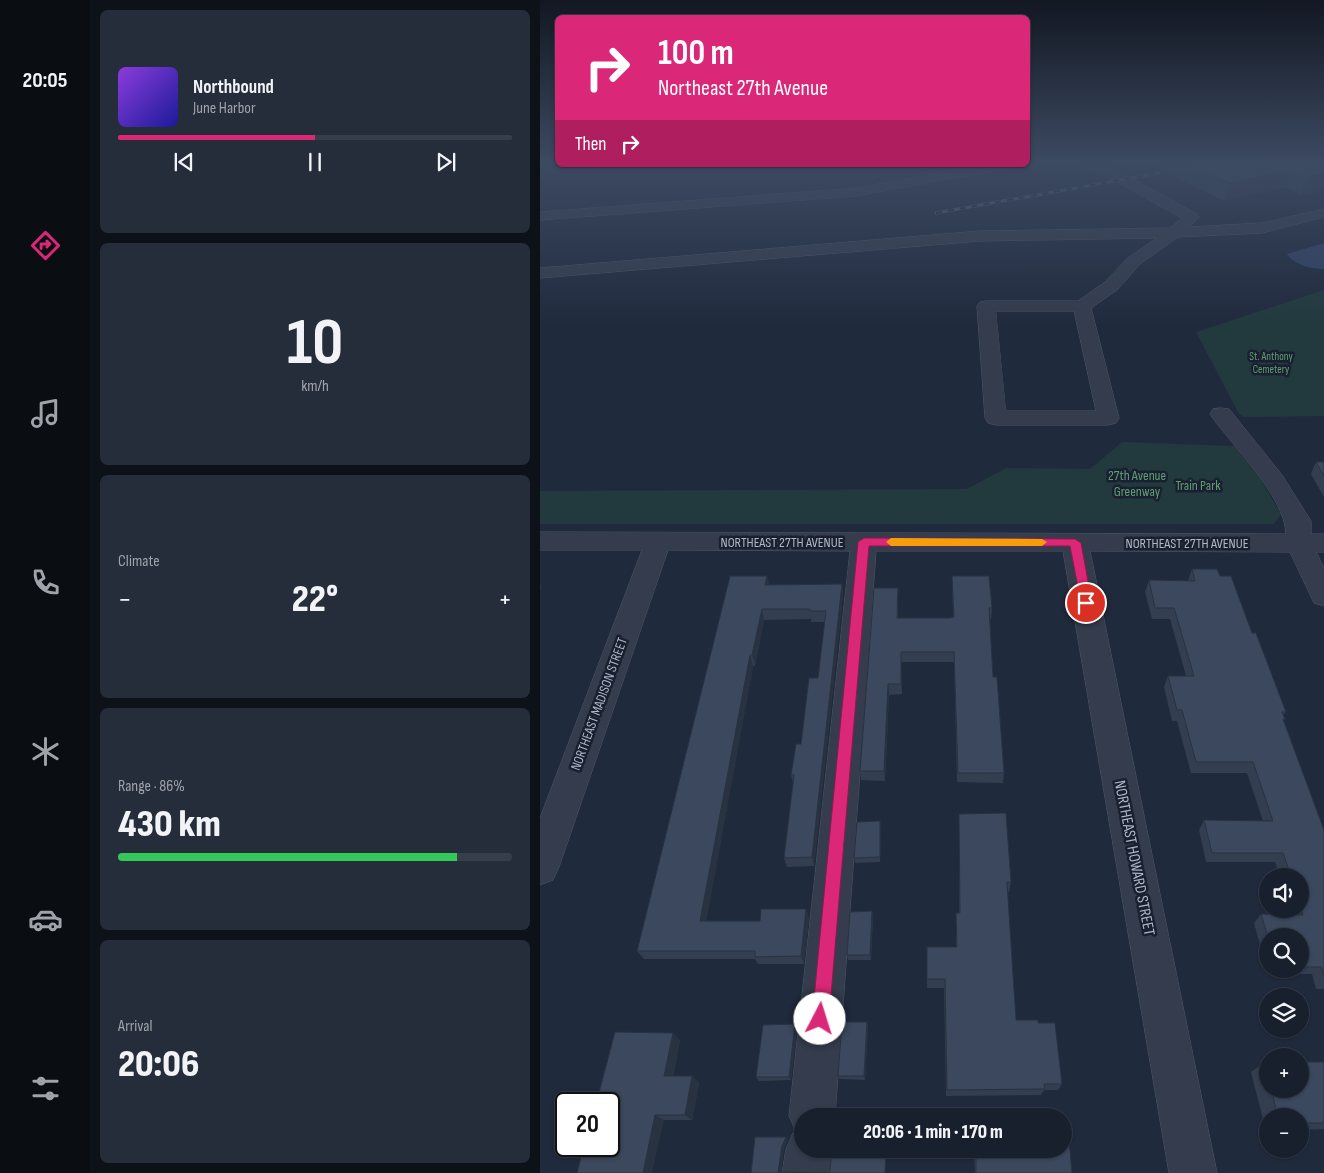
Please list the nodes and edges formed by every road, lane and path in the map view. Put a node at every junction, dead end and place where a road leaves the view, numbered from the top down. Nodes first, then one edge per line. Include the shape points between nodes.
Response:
1 (1192, 216) joint
2 (1313, 216) edge
3 (1262, 228) junction
4 (1174, 233) junction
5 (540, 273) edge
6 (1082, 306) junction
7 (1221, 414) dead end
8 (540, 541) edge
9 (658, 541) junction
10 (864, 542) junction
11 (1075, 543) junction
12 (1311, 543) edge
13 (1324, 596) edge
14 (540, 868) edge
15 (813, 1108) edge
16 (808, 1158) edge
17 (806, 1173) edge
18 (1193, 1173) edge

1 - 3 street via 1234,228
1 - 4 street
2 - 3 street
3 - 4 street
4 - 5 street via 962,237
4 - 6 street via 1134,261 1111,286
6 - 6 street via 1108,418 996,418 986,306
7 - 12 street via 1274,480
8 - 9 street, NORTHEAST 27TH AVENUE
9 - 10 street, NORTHEAST 27TH AVENUE
9 - 14 street, NORTHEAST MADISON STREET
10 - 11 street, NORTHEAST 27TH AVENUE
10 - 15 street
11 - 12 street, NORTHEAST 27TH AVENUE
11 - 18 street, NORTHEAST HOWARD STREET
12 - 13 street
16 - 17 street

